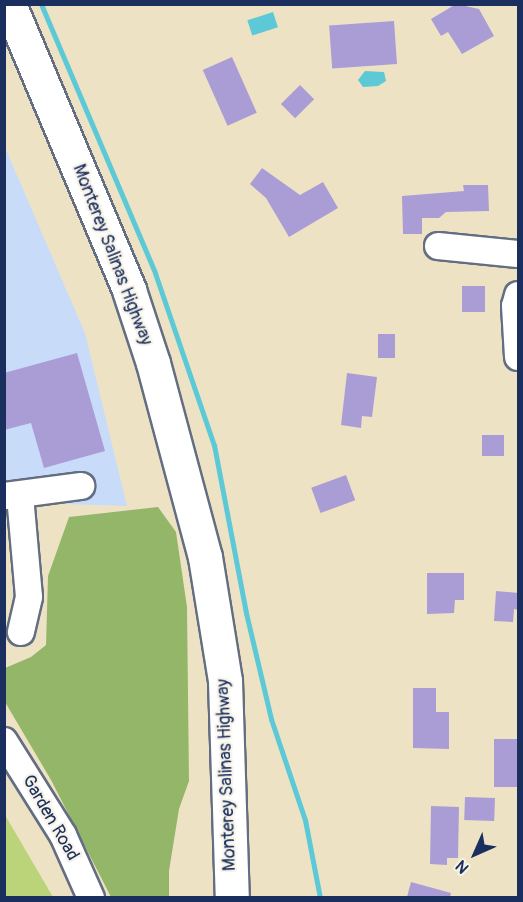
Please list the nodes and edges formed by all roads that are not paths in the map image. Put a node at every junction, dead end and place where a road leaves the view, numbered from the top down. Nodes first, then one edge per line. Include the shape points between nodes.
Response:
1 (9, 4) edge
2 (438, 246) dead end
3 (519, 254) edge
4 (519, 295) edge
5 (519, 357) edge
6 (81, 486) dead end
7 (12, 496) edge
8 (191, 513) junction
9 (21, 632) dead end
10 (4, 741) edge
11 (91, 897) edge
12 (213, 897) edge
13 (232, 897) edge

1 - 8 highway, Monterey Salinas Highway via 129,290 156,373
2 - 3 street
4 - 5 street via 515,306
6 - 7 street
7 - 9 street via 29,597
8 - 12 highway, Monterey Salinas Highway via 210,665
8 - 13 highway, Monterey Salinas Highway via 205,557 225,681
10 - 11 street, Garden Road via 63,835

